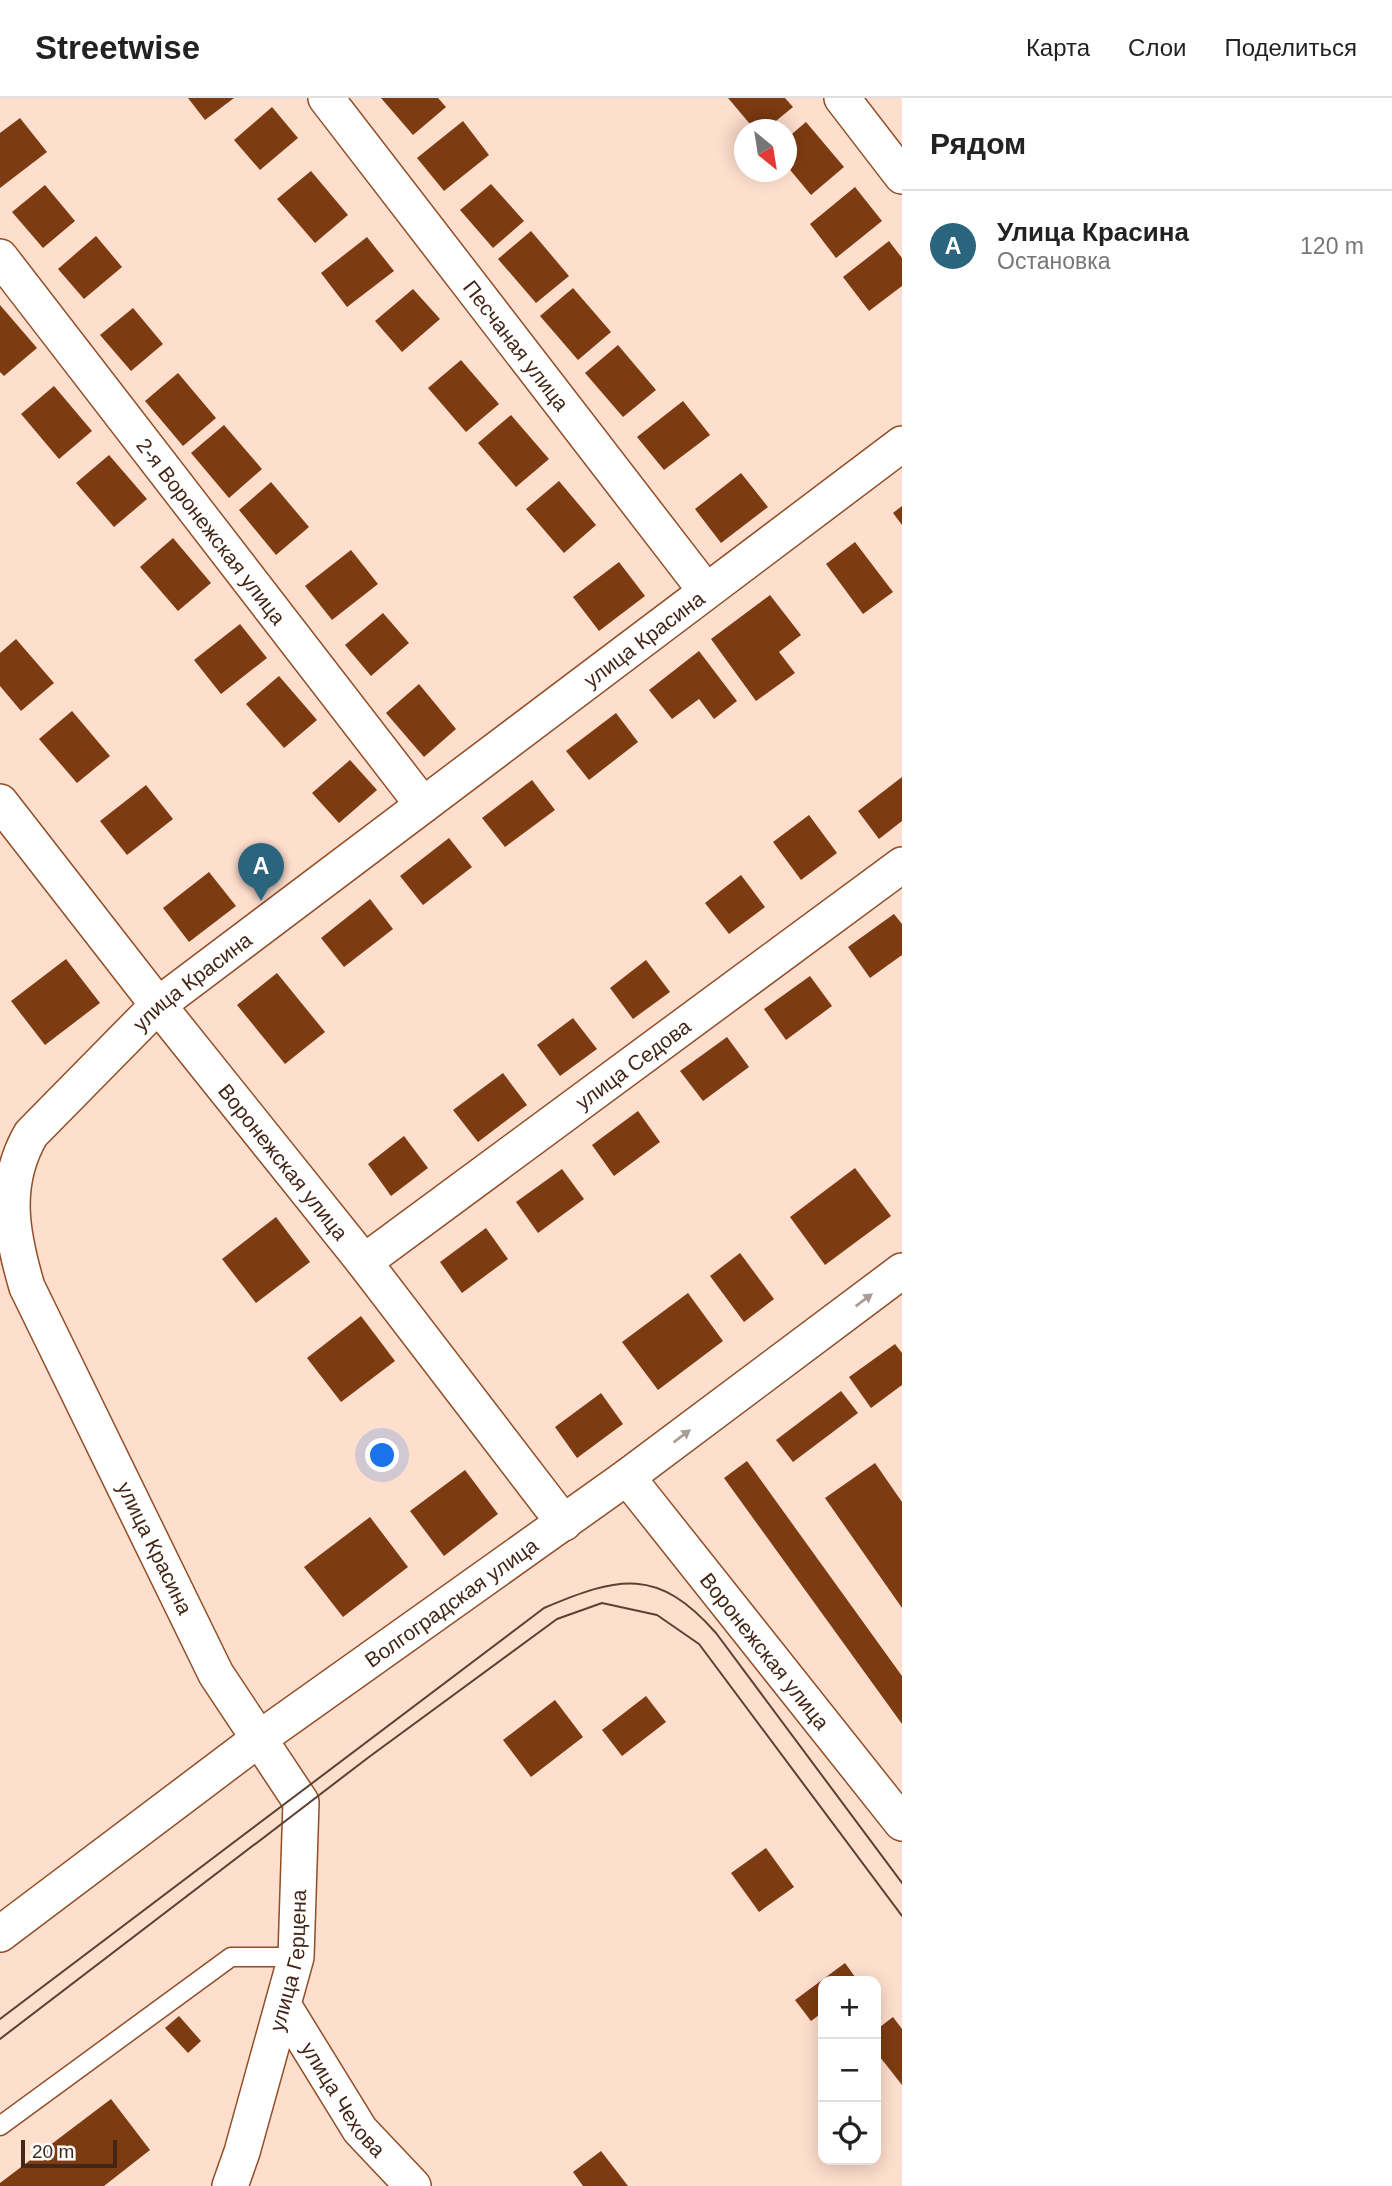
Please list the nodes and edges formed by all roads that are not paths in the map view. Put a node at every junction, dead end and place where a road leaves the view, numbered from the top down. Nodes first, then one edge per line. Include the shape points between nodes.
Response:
1 (326, 98) edge
2 (842, 98) edge
3 (902, 176) edge
4 (0, 257) edge
5 (902, 444) edge
6 (706, 592) junction
7 (0, 802) edge
8 (423, 805) junction
9 (902, 865) edge
10 (158, 1005) junction
11 (364, 1262) junction
12 (902, 1271) edge
13 (628, 1478) junction
14 (564, 1523) junction
15 (260, 1738) junction
16 (902, 1823) edge
17 (0, 1934) edge
18 (296, 1957) junction
19 (283, 2005) junction
20 (0, 2126) edge
21 (230, 2186) edge
22 (413, 2186) edge

1 - 6 street, Песчаная улица
2 - 3 street
4 - 8 street, 2-я Воронежская улица
5 - 6 street, улица Красина
6 - 8 street, улица Красина
7 - 10 street, Воронежская улица
8 - 10 street, улица Красина
9 - 11 street, улица Седова
10 - 11 street, Воронежская улица
10 - 15 street, улица Красина via 31,1134 14,1173 13,1231 27,1287 216,1674
11 - 14 street, Воронежская улица
13 -> 12 street, Волгоградская улица
13 - 14 street, Волгоградская улица
13 - 16 street, Воронежская улица
14 - 15 street, Волгоградская улица
15 - 17 street, Волгоградская улица
15 - 18 street, улица Герцена via 301,1802
18 - 19 street, улица Герцена
18 - 20 lane via 231,1957
19 - 21 street, улица Герцена
19 - 22 street, улица Чехова via 360,2130

